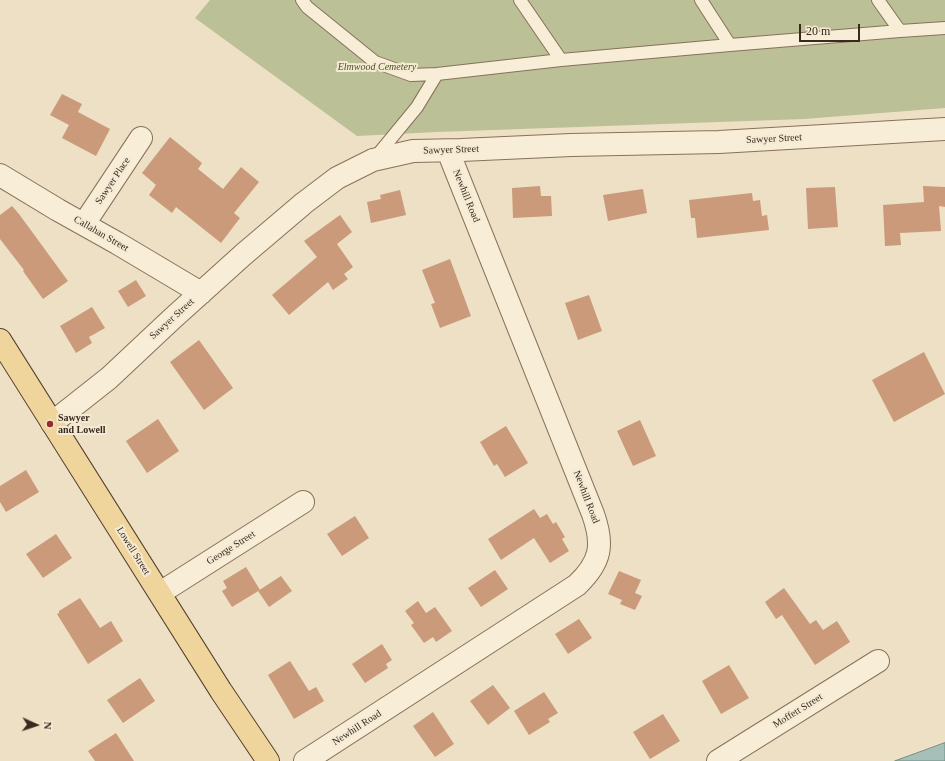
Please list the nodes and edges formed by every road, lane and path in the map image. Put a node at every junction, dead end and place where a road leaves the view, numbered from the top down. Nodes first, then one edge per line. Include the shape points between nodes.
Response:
1 (302, 0) edge
2 (520, 0) edge
3 (701, 0) edge
4 (878, 0) edge
5 (945, 28) edge
6 (900, 31) junction
7 (730, 45) junction
8 (561, 60) junction
9 (437, 74) junction
10 (945, 129) edge
11 (141, 138) dead end
12 (448, 151) junction
13 (373, 160) junction
14 (0, 175) edge
15 (84, 224) junction
16 (202, 293) junction
17 (0, 340) edge
18 (52, 423) junction
19 (303, 502) dead end
20 (160, 593) junction
21 (878, 661) dead end
22 (268, 761) edge
23 (305, 761) edge
24 (718, 761) edge

1 - 9 lane via 307,7 375,62 411,75
2 - 8 lane
3 - 7 lane
4 - 6 lane
5 - 6 lane
6 - 7 lane
7 - 8 lane
8 - 9 lane
9 - 13 lane via 417,108
10 - 12 street, Sawyer Street via 719,142
11 - 15 street, Sawyer Place
12 - 13 street, Sawyer Street via 413,151
12 - 23 street, Newhill Road via 593,514 599,534 596,562 577,585
13 - 16 street, Sawyer Street via 337,178 304,203
14 - 15 street, Callahan Street
15 - 16 street, Callahan Street
16 - 18 street, Sawyer Street via 109,378
17 - 18 main road, Lowell Street
18 - 20 main road, Lowell Street
19 - 20 street, George Street
20 - 22 main road, Lowell Street
21 - 24 street, Moffett Street

